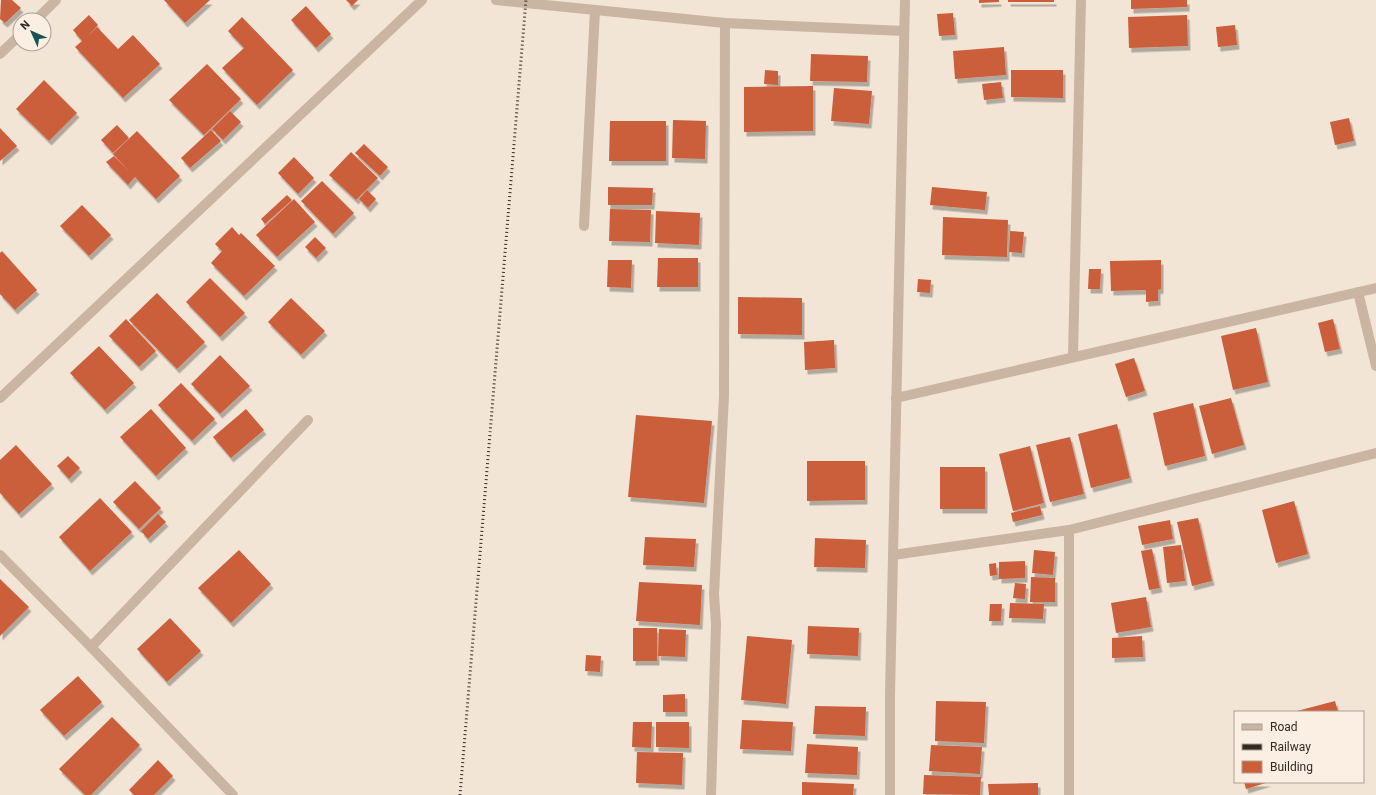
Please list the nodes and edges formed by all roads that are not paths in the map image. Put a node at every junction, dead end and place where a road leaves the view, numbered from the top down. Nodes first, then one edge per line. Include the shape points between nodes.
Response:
1 (56, 0) edge
2 (422, 0) edge
3 (496, 0) edge
4 (905, 0) edge
5 (1081, 0) edge
6 (595, 10) junction
7 (44, 12) edge
8 (725, 23) junction
9 (904, 31) junction
10 (12, 43) edge
11 (0, 54) edge
12 (584, 226) dead end
13 (1376, 288) edge
14 (1358, 292) junction
15 (1073, 357) junction
16 (1376, 366) edge
17 (0, 398) edge
18 (896, 398) junction
19 (308, 420) dead end
20 (1376, 453) edge
21 (1069, 530) junction
22 (0, 555) edge
23 (893, 555) junction
24 (91, 647) junction
25 (233, 795) edge
26 (711, 795) edge
27 (890, 795) edge
28 (1069, 795) edge

1 - 7 street
2 - 17 street
3 - 6 street
4 - 9 street
5 - 15 street
6 - 8 street
6 - 12 street
8 - 9 street
8 - 26 street via 724,396 714,594 716,624
9 - 18 street
10 - 11 street
13 - 14 street
14 - 15 street
14 - 16 street
15 - 18 street
18 - 23 street
19 - 24 street
20 - 21 street
21 - 23 street
21 - 28 street
22 - 24 street
23 - 27 street
24 - 25 street

